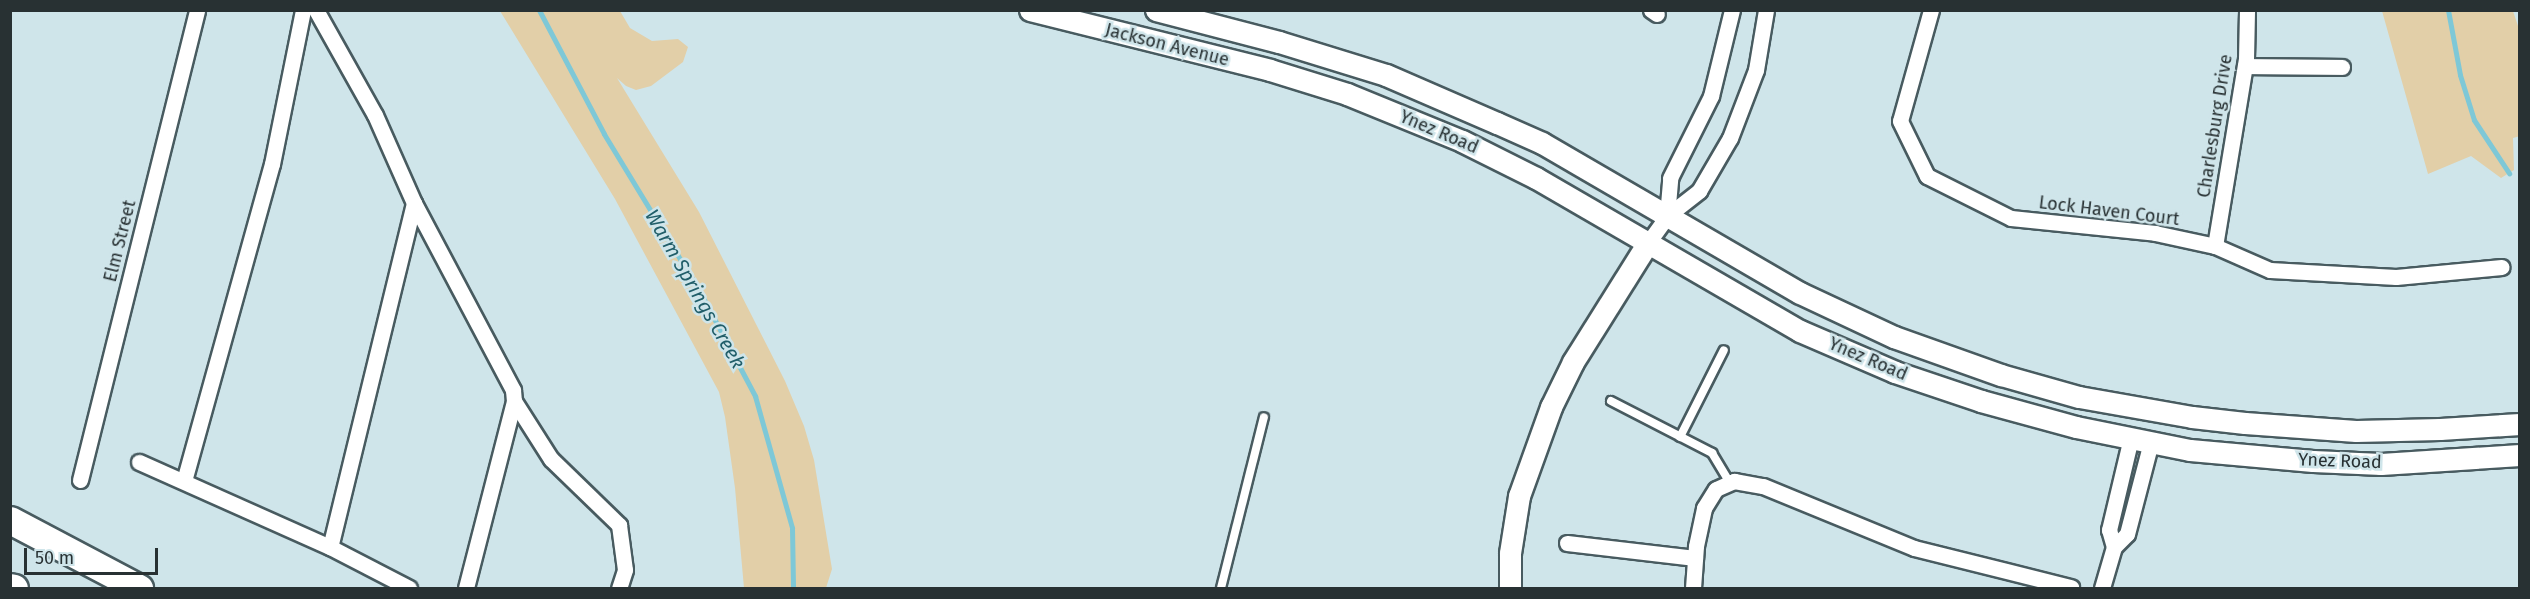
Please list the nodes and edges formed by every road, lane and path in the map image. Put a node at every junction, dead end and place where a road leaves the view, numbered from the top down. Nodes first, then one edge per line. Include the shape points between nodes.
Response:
1 (198, 10) edge
2 (303, 10) edge
3 (316, 10) edge
4 (1030, 10) edge
5 (1156, 10) edge
6 (1732, 10) edge
7 (1766, 10) edge
8 (1931, 10) edge
9 (2247, 10) edge
10 (1279, 42) joint
11 (2245, 66) junction
12 (2342, 66) dead end
13 (1270, 70) joint
14 (414, 203) junction
15 (1667, 216) junction
16 (1647, 244) junction
17 (2215, 246) junction
18 (2502, 267) dead end
19 (1724, 350) dead end
20 (514, 401) junction
21 (1611, 401) dead end
22 (1264, 417) dead end
23 (2520, 424) edge
24 (2297, 428) junction
25 (1680, 437) junction
26 (2141, 440) junction
27 (2520, 455) edge
28 (139, 462) dead end
29 (80, 480) dead end
30 (184, 482) junction
31 (1730, 483) junction
32 (10, 520) edge
33 (1567, 543) dead end
34 (330, 547) junction
35 (1695, 558) junction
36 (140, 588) edge
37 (409, 588) edge
38 (466, 588) edge
39 (619, 588) edge
40 (1221, 588) edge
41 (1510, 588) edge
42 (1693, 588) edge
43 (2072, 588) edge
44 (2102, 588) edge

1 - 29 street, Elm Street
2 - 30 street via 272,164
3 - 14 street via 375,115
4 - 13 main road, Jackson Avenue
5 - 10 main road, Jackson Avenue
6 - 15 street via 1711,96 1670,178
7 - 15 street via 1756,70 1730,138 1699,191
8 - 17 street, Lock Haven Court via 1900,121 1927,176 2011,218 2155,233
9 - 11 street, Charlesburg Drive
10 - 15 main road, Ynez Road via 1386,75 1542,143
11 - 12 street
11 - 17 street, Charlesburg Drive
13 - 16 main road, Ynez Road via 1347,94 1462,141 1536,178
14 - 20 street via 513,390
14 - 34 street
15 - 16 street
15 - 24 main road, Ynez Road via 1800,293 1894,337 2001,375 2079,397 2142,409
16 - 26 main road, Ynez Road via 1800,331 1895,372 2002,407
16 - 41 main road via 1573,362 1551,406 1519,496 1510,553
17 - 18 street, Lock Haven Court via 2270,270 2396,277
19 - 25 lane
20 - 38 street
20 - 39 street via 551,459 619,525 625,570
21 - 25 lane
22 - 40 lane
23 - 24 main road, Ynez Road via 2356,431
24 - 26 main road via 2270,439 2157,424 2146,427
25 - 31 lane via 1712,453
26 - 27 main road, Ynez Road via 2190,450 2381,464
26 - 44 street via 2109,530 2114,547
28 - 30 street
30 - 34 street
31 - 35 street via 1716,489 1704,507
31 - 43 street via 1763,486 1914,548
32 - 36 highway
33 - 35 street
34 - 37 street
35 - 42 street

